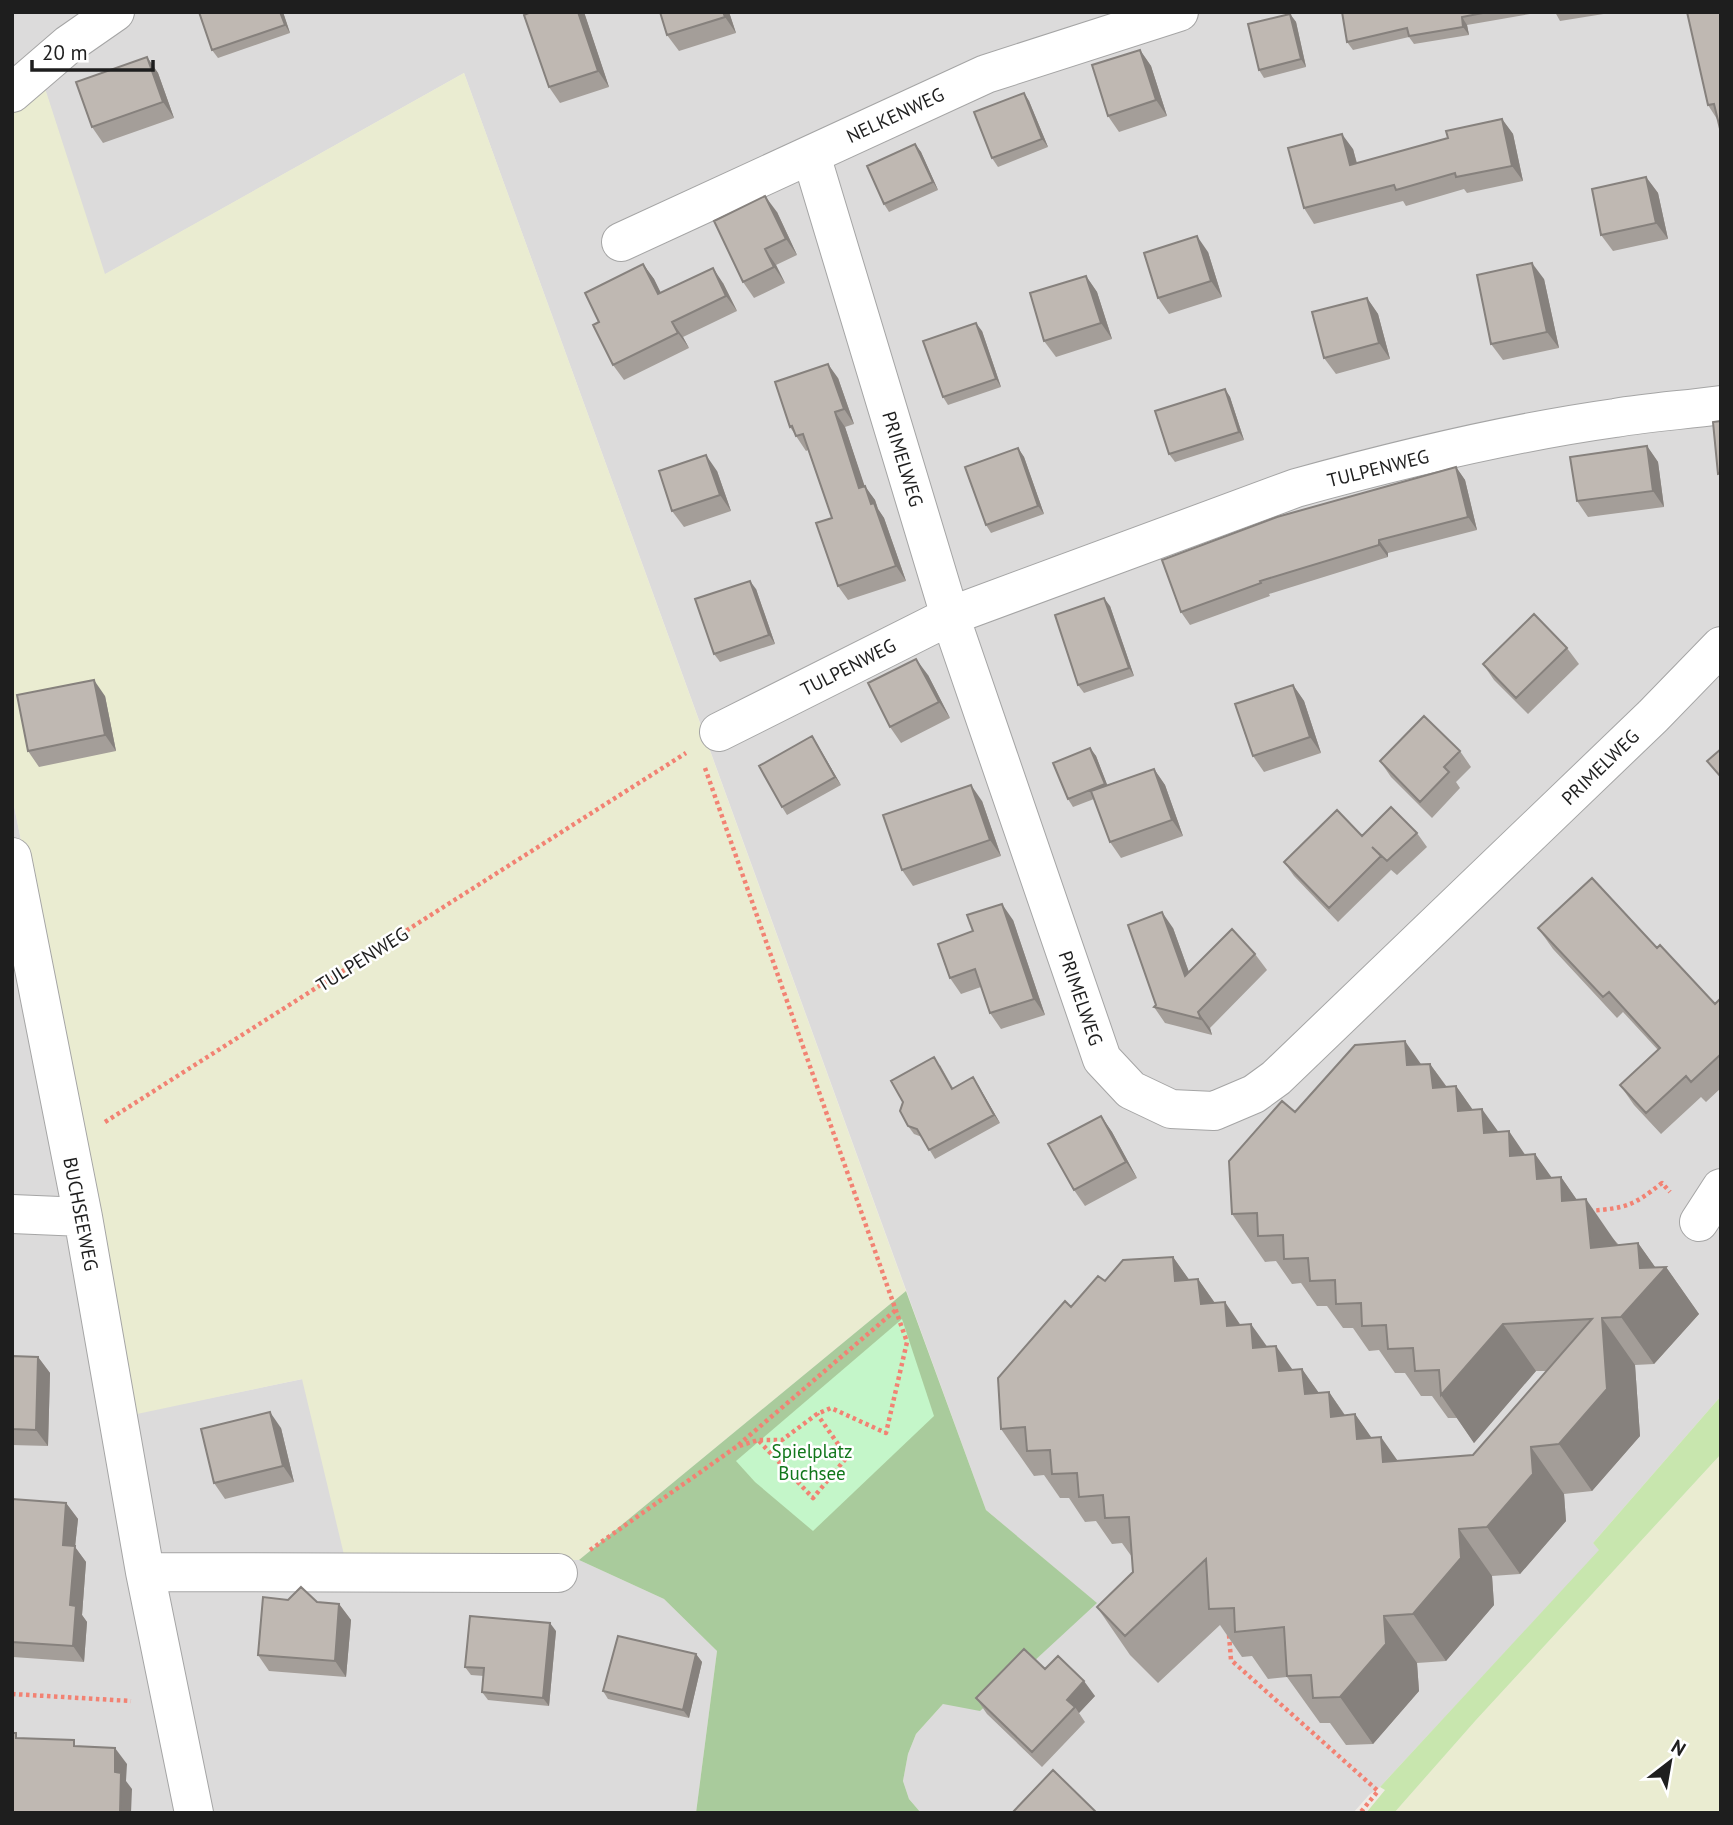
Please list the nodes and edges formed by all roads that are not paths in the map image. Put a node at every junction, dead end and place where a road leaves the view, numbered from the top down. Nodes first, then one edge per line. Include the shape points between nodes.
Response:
1 (115, 12) edge
2 (1179, 12) edge
3 (12, 93) edge
4 (811, 155) junction
5 (621, 242) dead end
6 (1721, 405) edge
7 (950, 616) junction
8 (1721, 646) edge
9 (708, 739) road end
10 (12, 857) edge
11 (1721, 1188) edge
12 (12, 1213) edge
13 (83, 1217) junction
14 (1699, 1222) road end
15 (145, 1572) junction
16 (558, 1573) road end
17 (194, 1813) edge

1 - 3 street
2 - 4 street, NELKENWEG via 986,74
4 - 5 street, NELKENWEG
4 - 7 street, PRIMELWEG
6 - 7 street, TULPENWEG via 1536,432 1354,472 1296,488
7 - 8 street, PRIMELWEG via 1102,1059 1131,1090 1171,1109 1214,1111 1254,1094 1276,1078
7 - 9 street, TULPENWEG
10 - 13 street, BUCHSEEWEG
11 - 14 street
12 - 13 street
13 - 15 street, BUCHSEEWEG
15 - 16 street
15 - 17 street, BUCHSEEWEG

